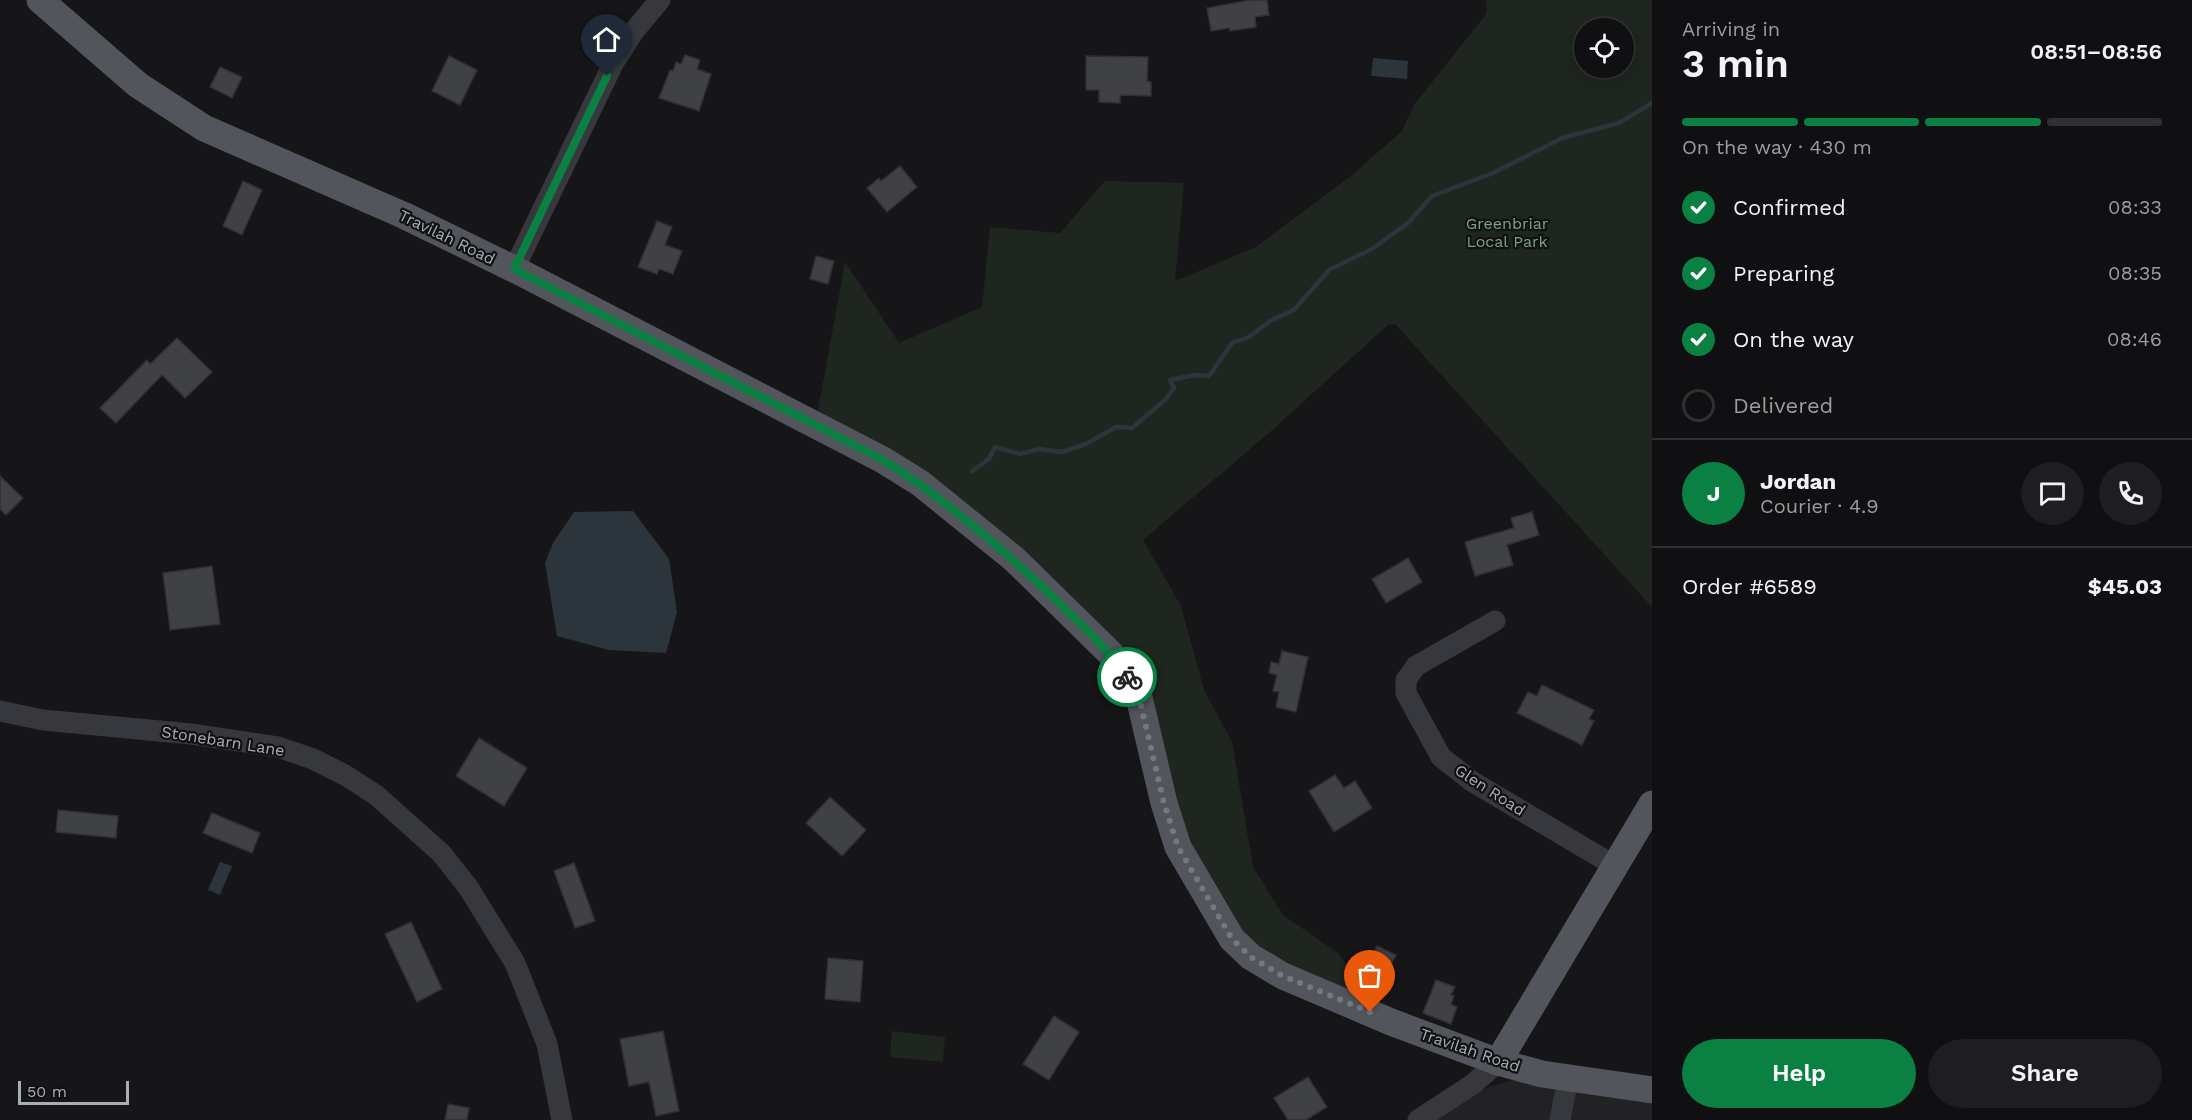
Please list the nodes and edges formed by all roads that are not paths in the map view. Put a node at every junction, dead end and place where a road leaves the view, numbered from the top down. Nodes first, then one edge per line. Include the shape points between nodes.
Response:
1 (40, 0) edge
2 (660, 0) edge
3 (514, 269) junction
4 (1495, 621) dead end
5 (0, 711) edge
6 (1652, 804) edge
7 (1615, 866) junction
8 (1498, 1062) junction
9 (1568, 1077) junction
10 (1652, 1090) edge
11 (562, 1120) edge
12 (1418, 1120) edge
13 (1560, 1120) edge

1 - 3 main road, Travilah Road via 138,85 204,128 403,215
2 - 3 street via 614,62
3 - 8 main road, Travilah Road via 883,460 928,490 1014,559 1111,654 1138,693 1178,847 1232,939 1251,957 1283,976
4 - 7 street, Glen Road via 1416,666 1406,680 1406,693 1441,757 1473,782
5 - 11 street, Stonebarn Lane via 43,720 279,747 321,763 376,795 441,853 468,887 516,963 547,1044
6 - 7 main road
7 - 8 main road
8 - 9 main road, Travilah Road
8 - 12 street via 1473,1084
9 - 10 main road, Travilah Road
9 - 13 street

